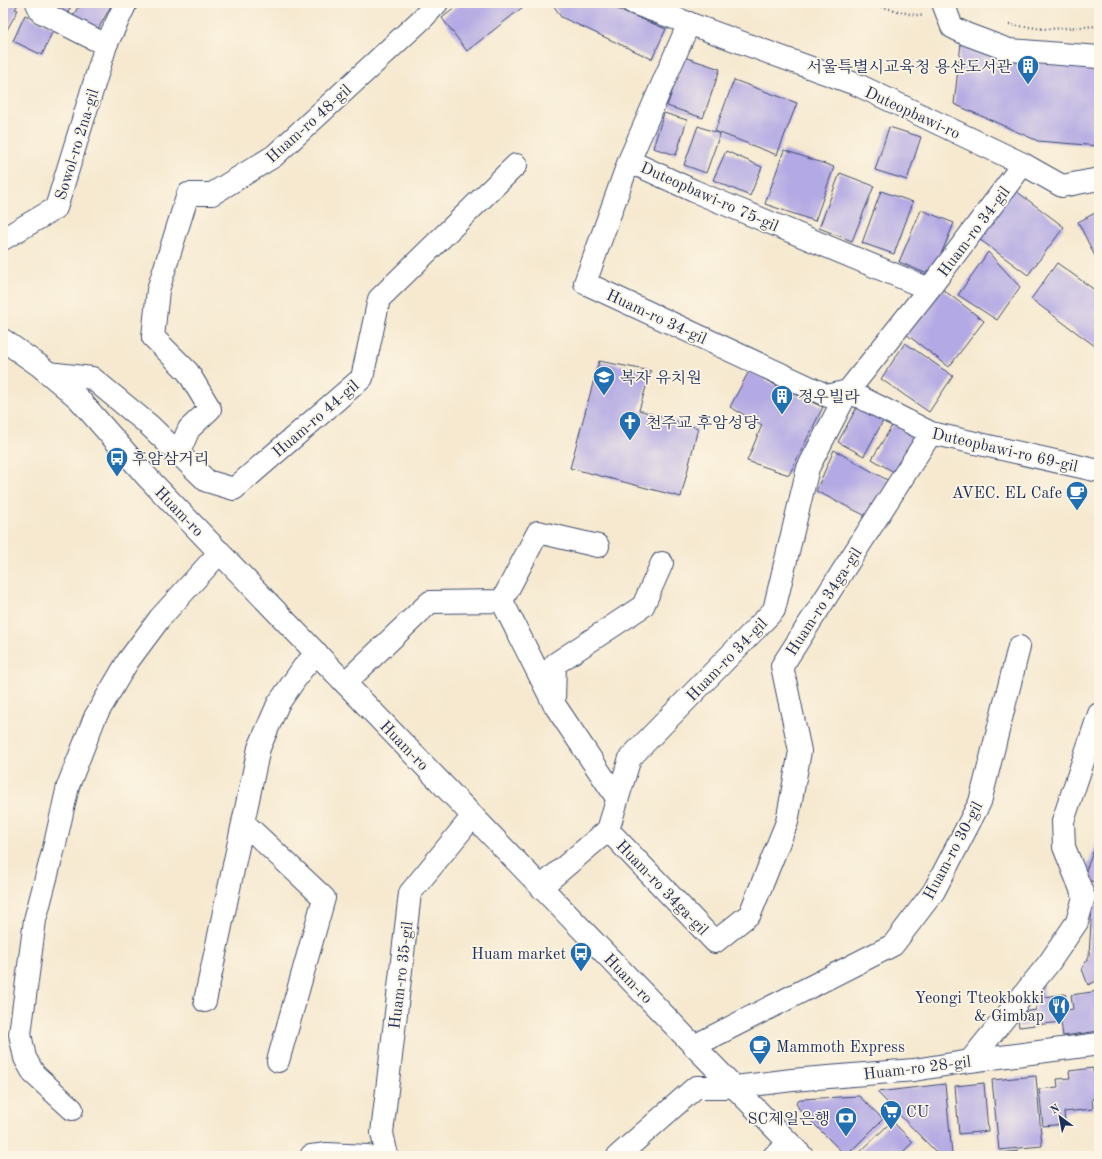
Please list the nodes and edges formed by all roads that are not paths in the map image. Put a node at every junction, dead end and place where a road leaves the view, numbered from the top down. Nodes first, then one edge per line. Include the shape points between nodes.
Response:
1 (37, 3) edge
2 (126, 3) edge
3 (437, 3) edge
4 (633, 3) edge
5 (943, 3) edge
6 (688, 23) junction
7 (106, 45) junction
8 (1099, 57) edge
9 (629, 160) junction
10 (1023, 164) junction
11 (516, 165) dead end
12 (1099, 179) edge
13 (3, 239) edge
14 (929, 289) junction
15 (3, 340) edge
16 (48, 373) junction
17 (848, 391) junction
18 (931, 433) junction
19 (178, 454) junction
20 (1099, 470) edge
21 (598, 546) dead end
22 (220, 552) junction
23 (662, 563) dead end
24 (502, 601) junction
25 (1019, 647) dead end
26 (317, 653) junction
27 (346, 683) junction
28 (554, 704) junction
29 (1099, 714) edge
30 (617, 798) junction
31 (473, 816) junction
32 (243, 822) junction
33 (608, 830) junction
34 (541, 887) junction
35 (205, 1001) dead end
36 (1099, 1044) edge
37 (694, 1046) junction
38 (278, 1061) dead end
39 (970, 1061) junction
40 (735, 1087) junction
41 (72, 1109) dead end
42 (789, 1152) edge
43 (311, 1156) edge
44 (367, 1156) edge
45 (387, 1156) edge
46 (619, 1156) edge

1 - 7 street via 41,12
2 - 7 street, Sowol-ro 2na-gil
3 - 19 street, Huam-ro 48-gil via 274,156 212,194 188,194 158,290 153,337 188,372 210,409 190,429
4 - 6 street, Duteopbawi-ro
5 - 8 street via 952,27 1010,50
6 - 9 street, Duteopbawi-ro 75-gil
6 - 10 street, Duteopbawi-ro via 858,85
7 - 13 street, Sowol-ro 2na-gil via 56,208
9 - 14 street, Duteopbawi-ro 75-gil via 694,191
9 - 17 street, Huam-ro 34-gil via 585,283 828,396
10 - 12 street, Duteopbawi-ro via 1062,186
10 - 14 street, Huam-ro 34-gil
11 - 19 street, Huam-ro 44-gil via 379,299 362,378 234,488 207,481
14 - 17 street, Huam-ro 34-gil
15 - 16 street, Huam-ro
16 - 19 street, Huam-ro 44-gil via 92,378 149,425
16 - 22 street, Huam-ro via 78,398 148,478
17 - 18 street, Duteopbawi-ro 69-gil
17 - 30 street, Huam-ro 34-gil via 808,468 774,610 630,758
18 - 20 street, Duteopbawi-ro 69-gil
18 - 33 street, Huam-ro 34ga-gil via 782,666 800,751 787,822 750,914 715,942
21 - 24 street via 538,532
22 - 26 street, Huam-ro
22 - 41 street via 160,618 128,660 95,717 68,786 35,920 20,1034 25,1058 34,1074
23 - 28 street via 642,606 555,664
24 - 27 street via 430,602
24 - 28 street
25 - 37 street, Huam-ro 30-gil via 980,802 934,891 893,945
26 - 27 street, Huam-ro
26 - 32 street via 292,683 269,723 259,748
27 - 31 street, Huam-ro
28 - 30 street
29 - 39 street via 1063,821 1064,847 1084,897 1077,922 1049,963
30 - 33 street, Huam-ro 34-gil
31 - 34 street, Huam-ro
31 - 45 street, Huam-ro 35-gil via 410,893 382,1133
32 - 35 street
32 - 38 street via 324,898
33 - 34 street
34 - 37 street, Huam-ro
36 - 39 street, Huam-ro 28-gil
37 - 40 street, Huam-ro
39 - 40 street, Huam-ro 28-gil via 914,1070
40 - 42 street, Huam-ro
40 - 46 street, Huam-ro 28-gil via 696,1087
43 - 44 street

